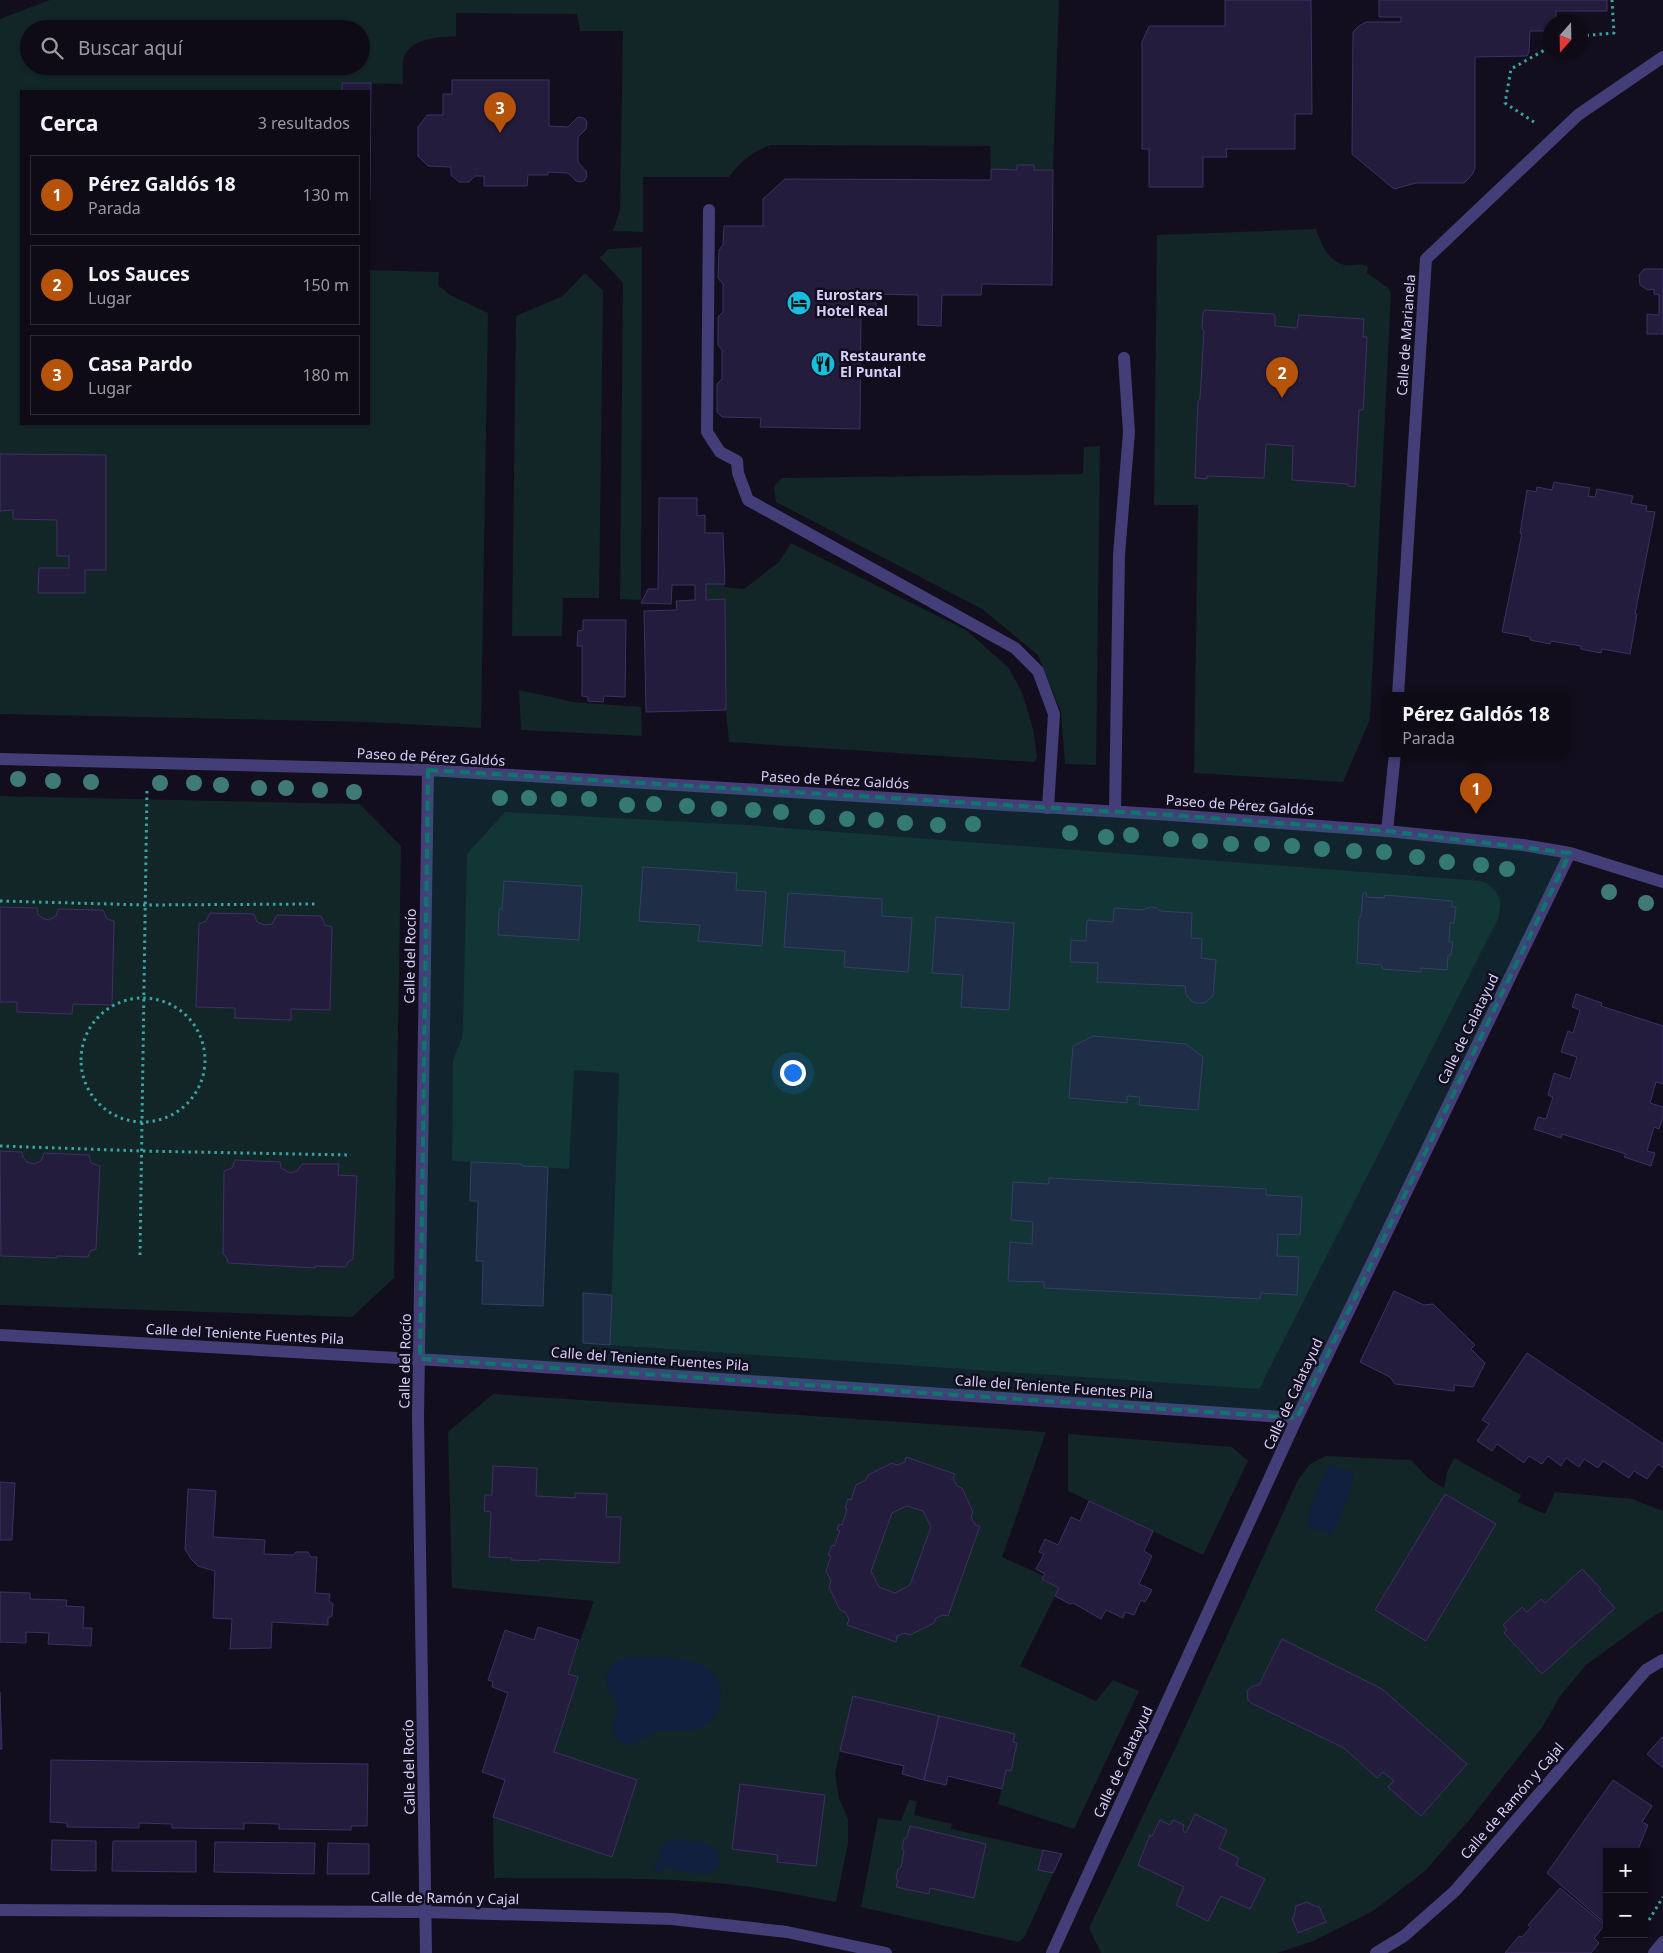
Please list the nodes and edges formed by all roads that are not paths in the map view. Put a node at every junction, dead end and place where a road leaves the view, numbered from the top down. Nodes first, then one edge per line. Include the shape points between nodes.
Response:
1 (1663, 57) edge
2 (709, 210) dead end
3 (1124, 358) dead end
4 (1398, 692) edge
5 (1395, 757) edge
6 (0, 759) edge
7 (428, 770) junction
8 (1048, 808) junction
9 (1115, 811) junction
10 (1387, 831) junction
11 (1570, 853) junction
12 (1663, 882) edge
13 (0, 1335) edge
14 (420, 1359) junction
15 (1297, 1418) junction
16 (1663, 1660) edge
17 (0, 1910) edge
18 (426, 1912) junction
19 (1663, 1942) edge
20 (426, 1953) edge
21 (886, 1953) edge
22 (1052, 1953) edge
23 (1376, 1953) edge
24 (1654, 1953) edge

1 - 4 street, Calle de Marianela via 1578,115 1426,259
2 - 8 street via 707,432 720,452 737,461 748,500 1015,648 1038,671 1054,714
3 - 9 street via 1129,432 1119,555
5 - 10 street
6 - 7 street, Paseo de Pérez Galdós
7 - 8 street, Paseo de Pérez Galdós
7 - 14 street, Calle del Rocío
8 - 9 street, Paseo de Pérez Galdós
9 - 10 street, Paseo de Pérez Galdós
10 - 11 street, Paseo de Pérez Galdós
11 - 12 street, Paseo de Pérez Galdós
11 - 15 street, Calle de Calatayud
13 - 14 street, Calle del Teniente Fuentes Pila
14 - 15 street, Calle del Teniente Fuentes Pila
14 - 18 street, Calle del Rocío via 418,1417
15 - 22 street, Calle de Calatayud
16 - 23 street, Calle de Ramón y Cajal via 1646,1670 1455,1891 1404,1936
17 - 18 street, Calle de Ramón y Cajal
18 - 20 street, Calle del Rocío
18 - 21 street, Calle de Ramón y Cajal via 672,1919 787,1932
19 - 24 street

